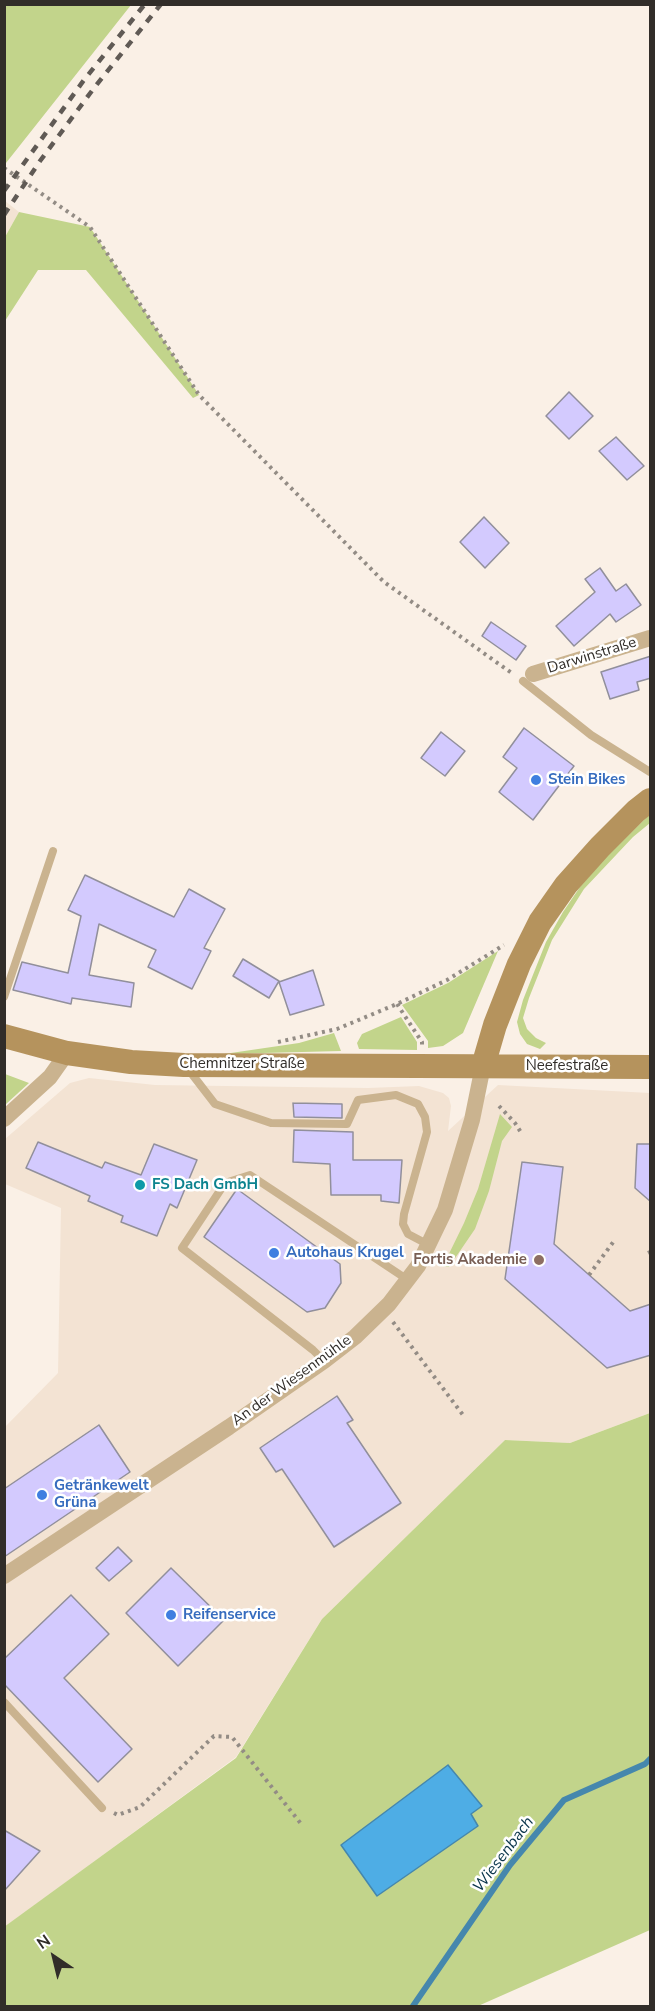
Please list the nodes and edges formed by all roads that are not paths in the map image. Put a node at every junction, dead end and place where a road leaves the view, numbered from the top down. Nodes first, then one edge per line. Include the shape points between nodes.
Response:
1 (651, 638) edge
2 (528, 678) joint
3 (651, 772) edge
4 (651, 801) edge
5 (53, 851) dead end
6 (4, 998) edge
7 (4, 1036) edge
8 (67, 1053) junction
9 (184, 1065) junction
10 (483, 1066) junction
11 (651, 1067) edge
12 (4, 1119) edge
13 (429, 1245) junction
14 (408, 1280) junction
15 (324, 1361) junction
16 (4, 1576) edge
17 (4, 1702) edge
18 (102, 1808) road end

1 - 2 street, Darwinstraße
2 - 3 lane via 591,735
4 - 10 main road via 600,847 540,922 519,964
5 - 6 lane
7 - 8 main road, Chemnitzer Straße
8 - 9 main road, Chemnitzer Straße
8 - 12 street via 50,1077
9 - 10 main road, Chemnitzer Straße
9 - 13 lane via 215,1104 271,1123 347,1124 358,1100 396,1095 418,1104 427,1132 403,1224 408,1234
10 - 11 main road, Neefestraße
10 - 13 street, An der Wiesenmühle via 472,1120 445,1210
13 - 14 street, An der Wiesenmühle
14 - 15 street, An der Wiesenmühle via 355,1337
14 - 15 lane via 250,1175 225,1183 182,1248
15 - 16 street, An der Wiesenmühle
17 - 18 lane

